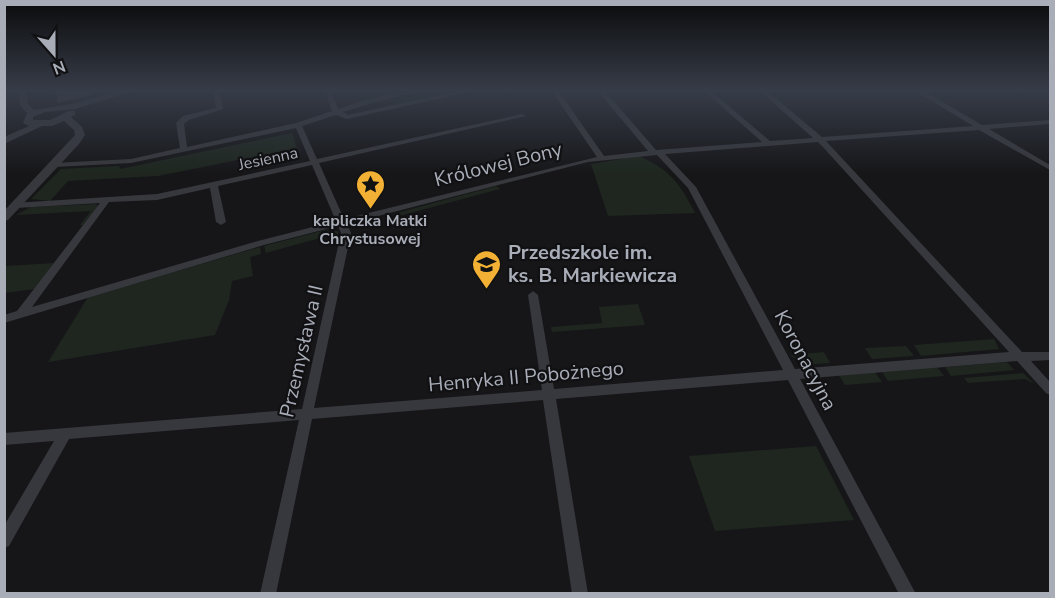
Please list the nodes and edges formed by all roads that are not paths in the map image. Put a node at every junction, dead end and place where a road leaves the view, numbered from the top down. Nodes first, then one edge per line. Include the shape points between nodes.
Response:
1 (28, 118) edge
2 (61, 118) edge
3 (72, 118) edge
4 (186, 118) edge
5 (319, 118) edge
6 (514, 118) edge
7 (574, 118) edge
8 (625, 118) edge
9 (739, 118) edge
10 (794, 118) edge
11 (964, 118) edge
12 (1050, 122) edge
13 (52, 123) junction
14 (33, 124) junction
15 (298, 125) junction
16 (978, 126) junction
17 (78, 138) junction
18 (4, 139) edge
19 (820, 140) junction
20 (769, 144) junction
21 (183, 147) dead end
22 (656, 152) junction
23 (602, 158) junction
24 (315, 163) junction
25 (54, 165) junction
26 (1050, 168) edge
27 (214, 185) junction
28 (106, 201) junction
29 (16, 206) junction
30 (4, 218) edge
31 (221, 222) dead end
32 (342, 223) junction
33 (533, 295) dead end
34 (21, 314) junction
35 (4, 319) edge
36 (1050, 356) edge
37 (1021, 358) junction
38 (793, 374) junction
39 (1050, 390) edge
40 (548, 394) junction
41 (307, 414) junction
42 (65, 434) junction
43 (4, 439) edge
44 (4, 541) edge
45 (268, 594) edge
46 (580, 594) edge
47 (909, 594) edge

1 - 14 street
2 - 13 street
3 - 17 street via 79,129
4 - 21 street via 180,123
5 - 15 street
6 - 24 street, Jesienna
7 - 23 street
8 - 22 street, Koronacyjna
9 - 20 street
10 - 19 street
11 - 16 street
12 - 16 street, Królowej Bony
13 - 14 street
13 - 17 street
14 - 18 street
15 - 24 street, Przemysława II
15 - 25 street via 124,162
16 - 19 street, Królowej Bony
16 - 26 street
17 - 25 street
19 - 20 street, Królowej Bony
19 - 37 street
20 - 22 street, Królowej Bony
22 - 23 street, Królowej Bony
22 - 38 street, Koronacyjna via 692,187
23 - 32 street, Królowej Bony
24 - 27 street, Jesienna
24 - 32 street, Przemysława II
25 - 29 street
27 - 28 street, Jesienna via 157,197
27 - 31 street
28 - 29 street, Jesienna
28 - 34 street
29 - 30 street
32 - 34 street, Królowej Bony
32 - 41 street, Przemysława II via 346,234
33 - 40 street
34 - 35 street, Królowej Bony
36 - 37 street, Henryka II Pobożnego
37 - 38 street, Henryka II Pobożnego
37 - 39 street
38 - 40 street, Henryka II Pobożnego
38 - 47 street, Koronacyjna
40 - 41 street, Henryka II Pobożnego
40 - 46 street
41 - 42 street, Henryka II Pobożnego
41 - 45 street, Przemysława II
42 - 43 street, Henryka II Pobożnego
42 - 44 street

